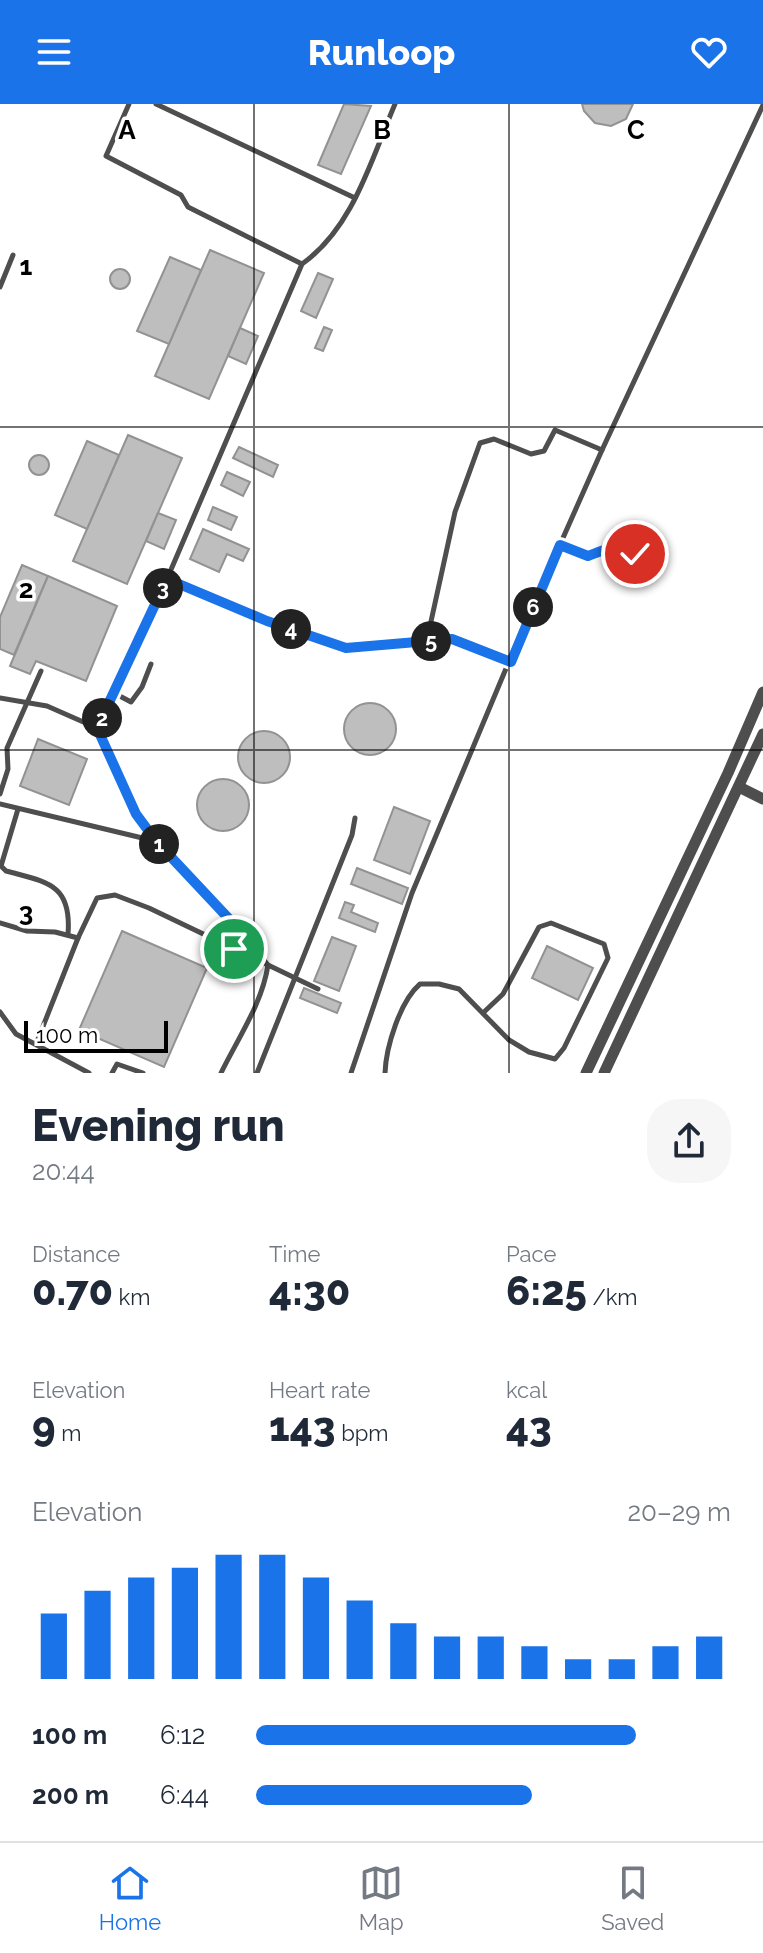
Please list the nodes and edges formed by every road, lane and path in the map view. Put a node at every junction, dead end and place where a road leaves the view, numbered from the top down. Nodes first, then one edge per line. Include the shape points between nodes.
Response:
1 (129, 104) edge
2 (156, 104) edge
3 (395, 104) edge
4 (763, 105) edge
5 (355, 198) junction
6 (13, 255) dead end
7 (302, 264) junction
8 (0, 287) edge
9 (602, 450) junction
10 (560, 545) junction
11 (635, 554) dead end
12 (167, 579) junction
13 (432, 641) junction
14 (511, 662) junction
15 (151, 664) dead end
16 (41, 671) dead end
17 (763, 692) edge
18 (114, 693) junction
19 (0, 698) edge
20 (28, 702) junction
21 (97, 728) junction
22 (763, 734) edge
23 (739, 787) junction
24 (0, 794) edge
25 (763, 799) edge
26 (0, 804) edge
27 (18, 809) junction
28 (355, 818) dead end
29 (156, 841) junction
30 (0, 923) edge
31 (68, 934) junction
32 (246, 937) junction
33 (78, 938) junction
34 (234, 949) junction
35 (268, 965) junction
36 (295, 977) junction
37 (318, 989) dead end
38 (0, 1012) edge
39 (484, 1012) junction
40 (36, 1044) junction
41 (89, 1073) edge
42 (112, 1073) edge
43 (143, 1073) edge
44 (221, 1073) edge
45 (257, 1073) edge
46 (351, 1073) edge
47 (385, 1073) edge
48 (586, 1073) edge
49 (604, 1073) edge

1 - 7 lane via 106,156 181,195 188,207
2 - 5 lane
3 - 5 lane
4 - 9 lane
5 - 7 lane via 321,251
6 - 8 lane
7 - 12 lane
9 - 10 lane
9 - 13 lane via 555,430 544,451 531,454 494,439 480,443 455,512 430,626
10 - 11 lane via 588,556 624,547
10 - 14 lane
12 - 13 lane via 346,648
12 - 18 lane
13 - 14 lane via 452,639
14 - 46 lane via 412,893
15 - 18 lane via 131,702
16 - 20 lane
17 - 48 street
18 - 21 lane
19 - 20 lane
20 - 21 lane
20 - 24 lane via 7,748 8,769
21 - 29 lane via 136,814
22 - 23 street
23 - 25 street
23 - 49 street
26 - 27 lane
27 - 29 lane
27 - 31 lane via 1,866 55,887 63,896
28 - 36 lane
29 - 32 lane
30 - 31 lane
31 - 33 lane
32 - 34 lane
32 - 35 lane
33 - 34 lane via 97,898 115,895
33 - 40 lane
34 - 35 lane
35 - 36 lane
35 - 44 lane via 248,1021
36 - 37 lane
36 - 45 lane
38 - 40 lane via 16,1034
39 - 39 lane via 509,1040 555,1059 608,958 604,944 551,923 539,927 503,994
39 - 47 lane via 459,989 420,984 409,993 391,1038
40 - 41 lane
42 - 43 lane via 117,1064

